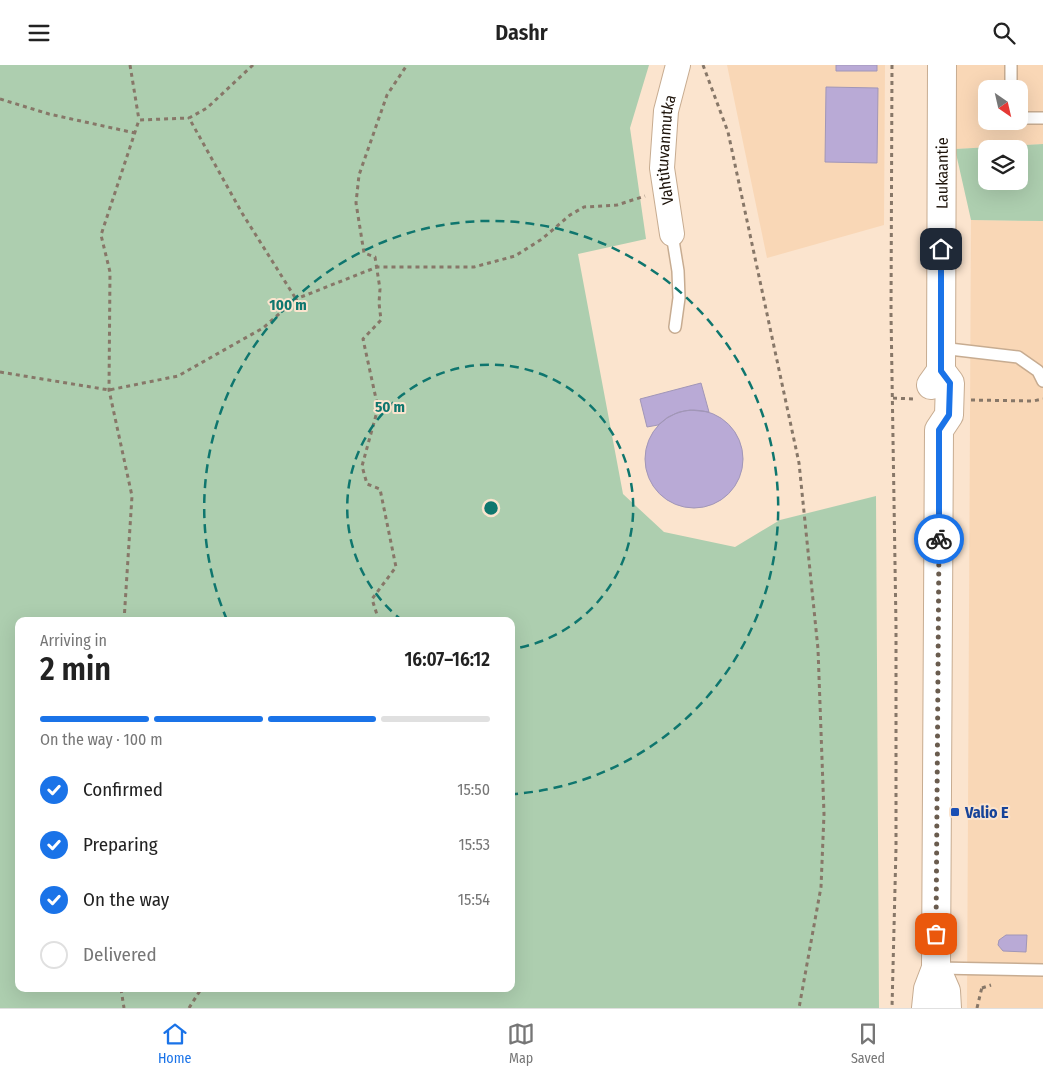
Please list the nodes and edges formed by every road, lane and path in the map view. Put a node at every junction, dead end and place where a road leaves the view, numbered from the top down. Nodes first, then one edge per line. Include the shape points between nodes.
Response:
1 (130, 65) edge
2 (253, 65) edge
3 (407, 65) edge
4 (678, 65) edge
5 (703, 65) edge
6 (892, 65) edge
7 (942, 65) edge
8 (1011, 65) edge
9 (1011, 80) edge
10 (0, 99) edge
11 (189, 118) junction
12 (1028, 118) edge
13 (1043, 118) edge
14 (139, 119) junction
15 (135, 133) junction
16 (665, 189) junction
17 (672, 234) joint
18 (377, 267) junction
19 (296, 299) junction
20 (675, 327) dead end
21 (941, 359) junction
22 (0, 372) edge
23 (1043, 381) edge
24 (109, 390) junction
25 (124, 617) edge
26 (378, 617) edge
27 (936, 968) junction
28 (981, 969) junction
29 (1043, 969) edge
30 (121, 992) edge
31 (199, 992) edge
32 (124, 1008) edge
33 (189, 1008) edge
34 (799, 1008) edge
35 (892, 1008) edge
36 (926, 1008) edge
37 (947, 1008) edge
38 (977, 1008) edge

1 - 14 path
2 - 11 path via 208,108
3 - 18 path via 387,95 358,175 356,203 364,253 375,257
4 - 16 street, Vahtituvanmutka via 666,111 662,167
5 - 34 path via 728,132 799,463 818,649 824,814 821,887
6 - 35 path via 896,809
7 - 21 main road, Laukaantie
8 - 9 lane
10 - 15 path via 49,115
11 - 14 path
11 - 19 path via 242,213
12 - 13 lane
14 - 15 path
15 - 24 path via 101,235 110,272
16 - 17 street, Vahtituvanmutka
16 - 18 path via 617,205 584,207 515,256 474,267
17 - 20 lane via 679,289
18 - 19 path
18 - 26 path via 381,320 363,339 378,408 362,466 367,484 380,489 396,567 372,599
19 - 24 path via 263,328 178,376
21 - 23 lane via 1018,357 1038,371
21 - 27 main road, Laukaantie via 931,383 930,418 939,430
22 - 24 path
24 - 25 path via 132,496
27 - 28 lane
27 - 36 main road, Laukaantie via 928,989
27 - 37 main road, Laukaantie via 946,991
28 - 29 lane
28 - 38 path via 982,988
30 - 32 path
31 - 33 path

